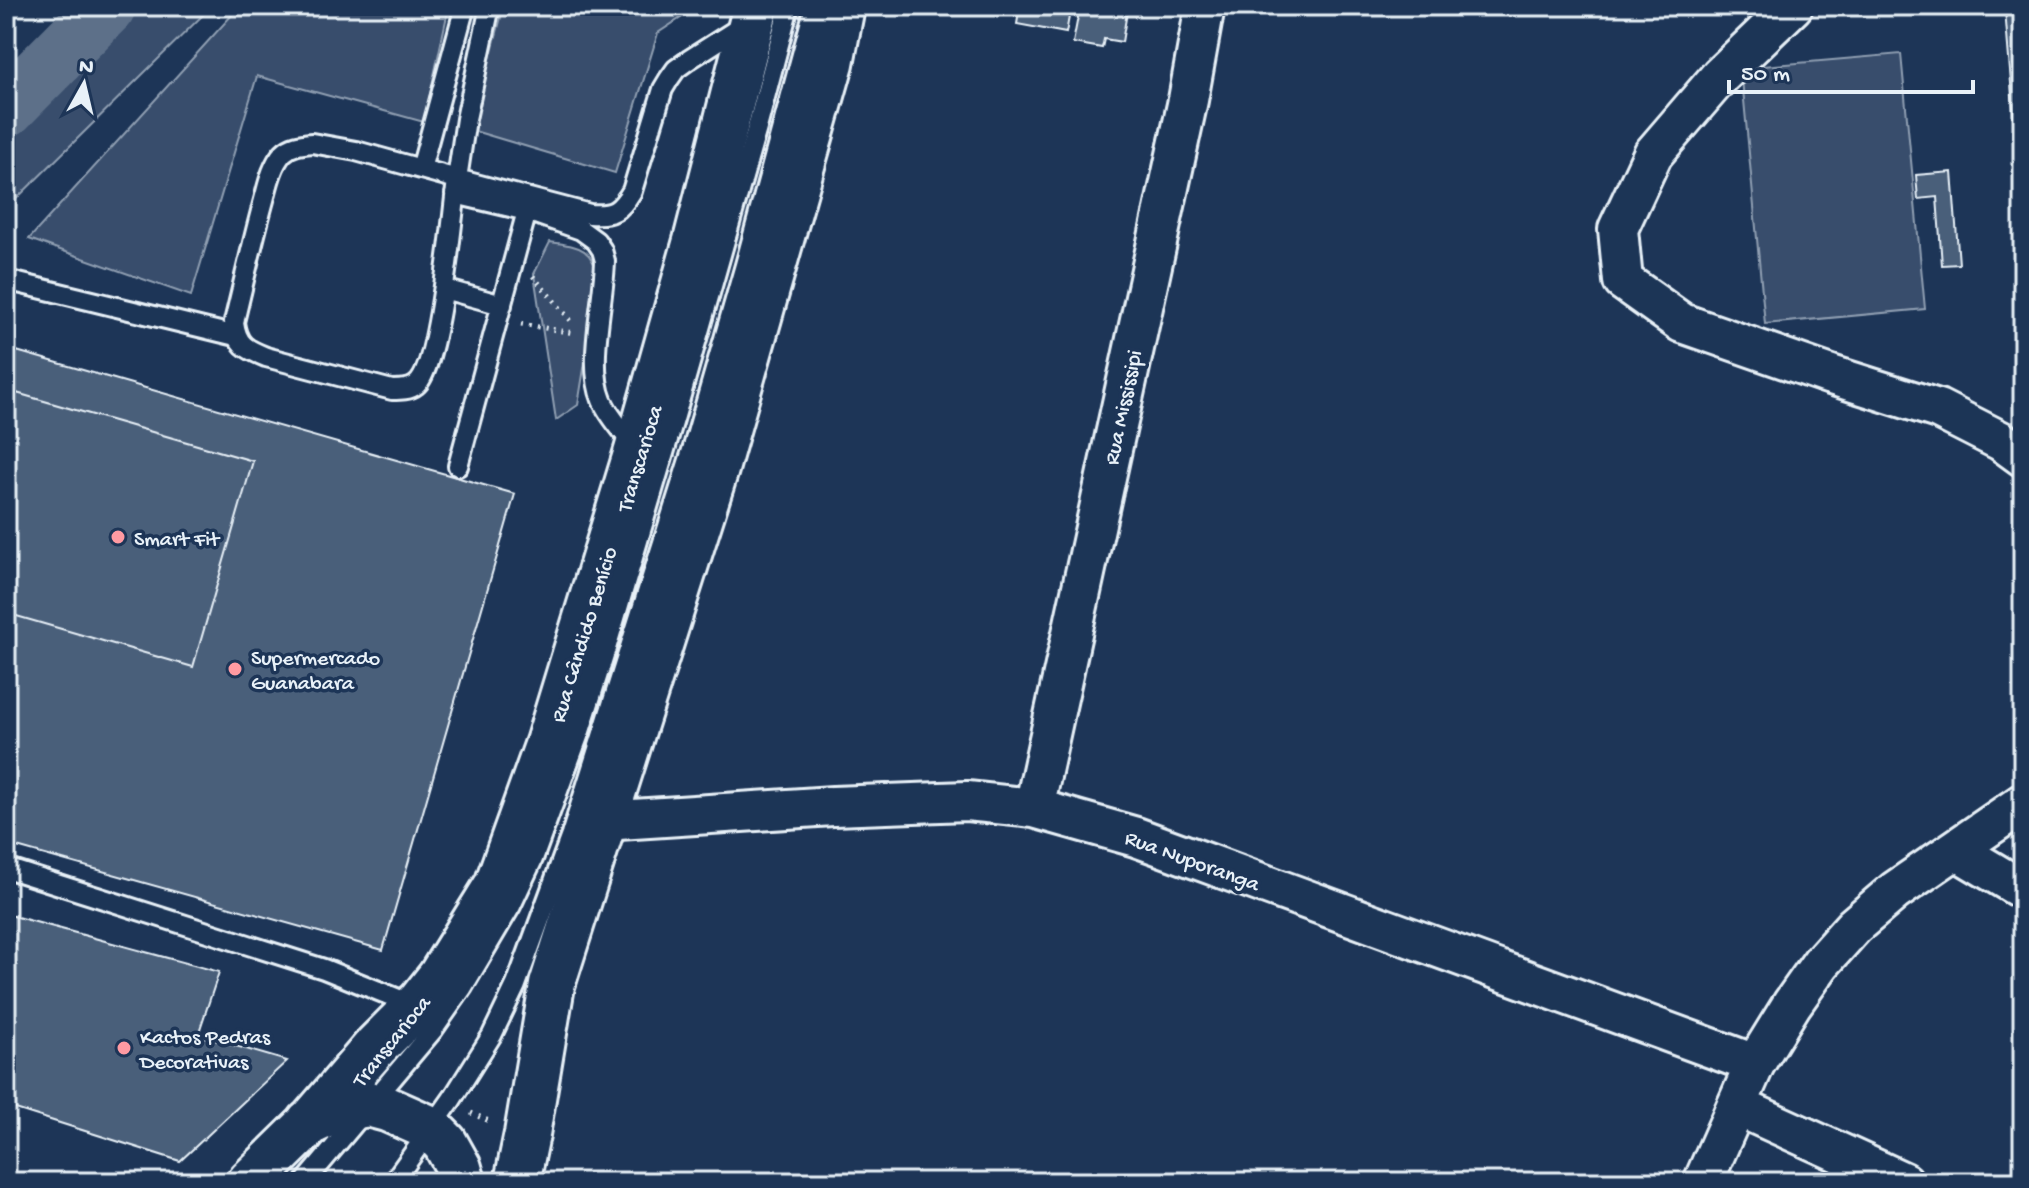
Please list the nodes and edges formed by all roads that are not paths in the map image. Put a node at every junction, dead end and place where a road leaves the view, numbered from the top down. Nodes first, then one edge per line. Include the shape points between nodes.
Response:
1 (465, 6) edge
2 (490, 6) edge
3 (815, 6) edge
4 (842, 6) edge
5 (1205, 6) edge
6 (1793, 6) edge
7 (767, 10) edge
8 (421, 169) junction
9 (456, 186) junction
10 (527, 211) junction
11 (6, 280) edge
12 (444, 289) junction
13 (500, 312) junction
14 (236, 336) junction
15 (637, 451) junction
16 (2023, 457) edge
17 (458, 466) dead end
18 (2023, 803) edge
19 (1034, 808) junction
20 (603, 821) junction
21 (1956, 850) junction
22 (6, 868) edge
23 (2023, 890) edge
24 (416, 1006) junction
25 (1755, 1064) junction
26 (368, 1104) junction
27 (1737, 1106) junction
28 (309, 1124) junction
29 (430, 1128) junction
30 (250, 1182) edge
31 (305, 1182) edge
32 (393, 1182) edge
33 (463, 1182) edge
34 (517, 1182) edge
35 (1703, 1182) edge
36 (1904, 1182) edge

1 - 8 lane
2 - 9 lane
3 - 29 lane via 693,447 571,835 492,1035
4 - 20 main road via 831,63 716,469
5 - 19 street, Rua Mississipi
6 - 16 street via 1720,76 1653,154 1618,229 1623,281 1682,323 1938,409
7 - 9 lane via 676,69 663,89 632,191 613,212 590,214
7 - 15 main road, Rua Cândido Benício
7 - 26 lane, Transcarioca via 757,128 580,731 511,906 433,1030
8 - 9 lane
8 - 14 lane via 312,143 298,144 279,156 253,238 234,322
9 - 10 lane
9 - 12 lane
10 - 13 lane
10 - 15 lane via 581,230 602,250 597,382 606,409
11 - 14 lane
12 - 13 lane
12 - 14 lane via 424,375 406,389 392,390 266,357 250,351
13 - 17 lane
15 - 24 main road, Rua Cândido Benício via 548,743 497,885
18 - 21 street
19 - 20 street, Rua Nuporanga via 967,801
19 - 25 street, Rua Nuporanga via 1136,837
20 - 34 main road via 552,985
21 - 23 street
21 - 25 street via 1854,926 1821,963
22 - 24 lane via 324,969
24 - 28 main road, Rua Cândido Benício
25 - 27 street
26 - 28 main road via 340,1109
26 - 29 main road
26 - 31 lane, Transcarioca
27 - 35 street
27 - 36 street
28 - 30 main road, Rua Cândido Benício
29 - 32 lane
29 - 33 main road via 445,1143

